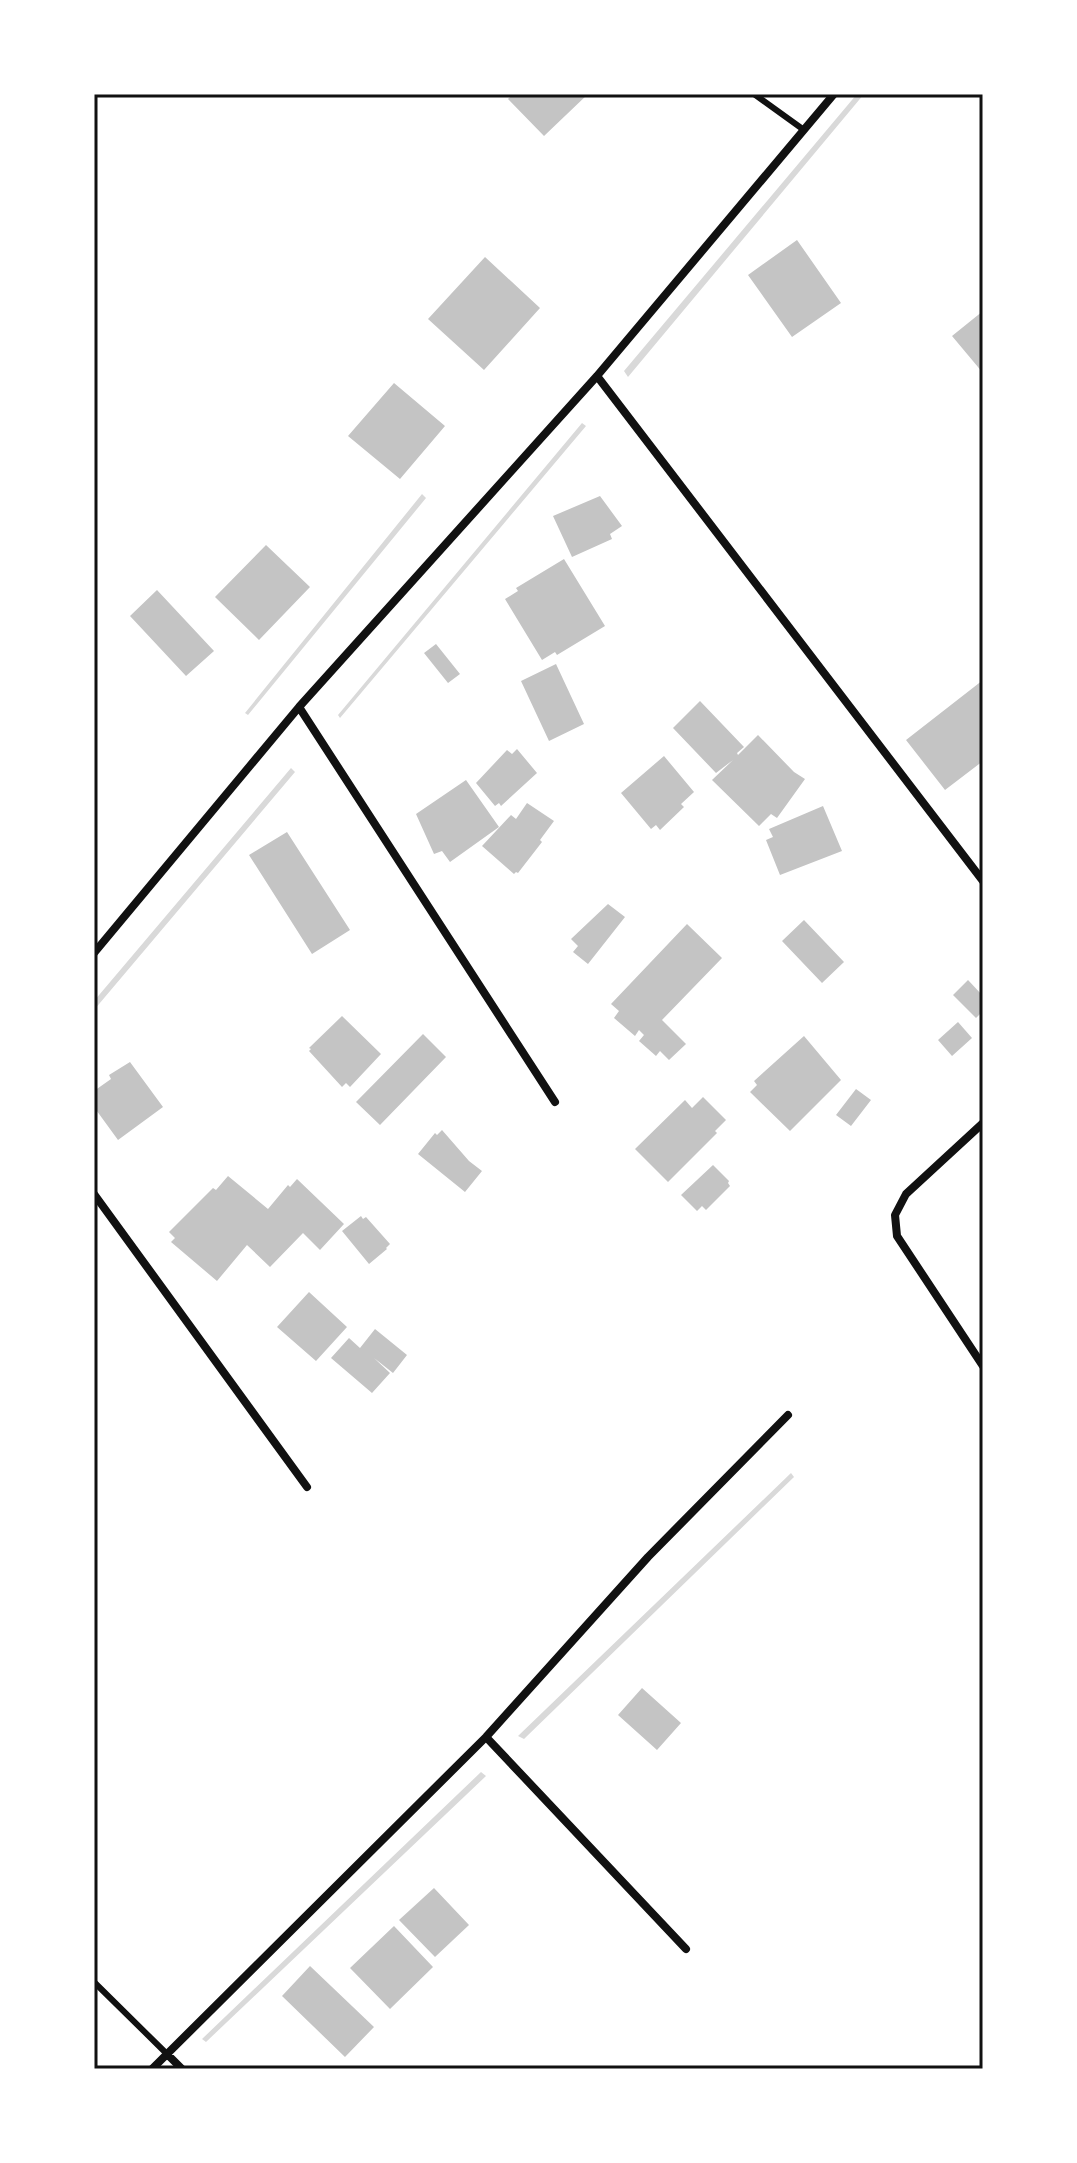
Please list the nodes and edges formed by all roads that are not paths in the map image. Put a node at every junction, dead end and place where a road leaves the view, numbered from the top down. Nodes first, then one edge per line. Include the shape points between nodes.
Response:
1 (754, 94) edge
2 (834, 94) edge
3 (804, 130) junction
4 (597, 376) junction
5 (299, 707) junction
6 (983, 881) edge
7 (94, 953) edge
8 (555, 1102) dead end
9 (983, 1123) edge
10 (94, 1194) edge
11 (983, 1366) edge
12 (788, 1415) dead end
13 (307, 1487) dead end
14 (486, 1737) junction
15 (686, 1949) dead end
16 (94, 1982) edge
17 (167, 2054) junction
18 (152, 2069) edge
19 (182, 2069) edge

1 - 3 lane
2 - 3 street
3 - 4 street
4 - 5 street
4 - 6 street
5 - 7 street
5 - 8 street
9 - 11 street via 906,1194 895,1215 897,1236
10 - 13 street
12 - 14 street via 648,1557
14 - 15 street
14 - 17 street
16 - 17 lane
17 - 18 street
17 - 19 street

